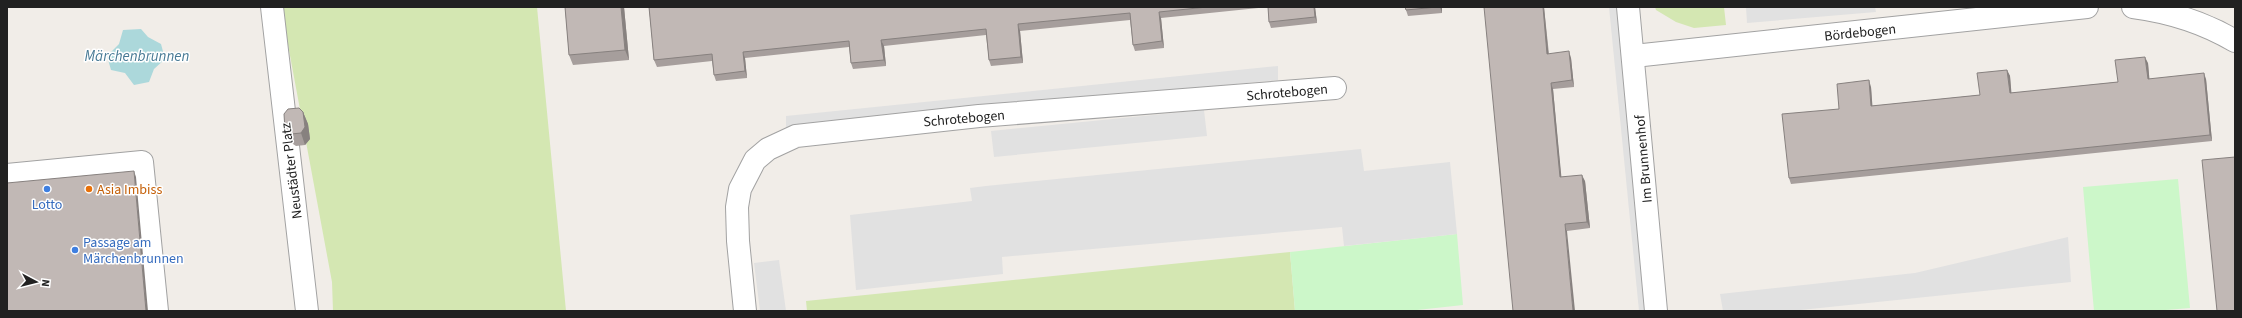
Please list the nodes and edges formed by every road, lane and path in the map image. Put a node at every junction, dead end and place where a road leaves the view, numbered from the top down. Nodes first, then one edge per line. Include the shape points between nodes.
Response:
1 (272, 7) edge
2 (1628, 7) edge
3 (2087, 7) edge
4 (2134, 7) edge
5 (2235, 41) edge
6 (1634, 56) junction
7 (1335, 88) dead end
8 (7, 175) edge
9 (157, 311) edge
10 (307, 311) edge
11 (745, 311) edge
12 (1656, 311) edge

1 - 10 street, Neustädter Platz
2 - 6 street, Im Brunnenhof
3 - 6 street, Bördebogen
4 - 5 street via 2186,18 2206,25
6 - 12 street, Im Brunnenhof
7 - 11 street, Schrotebogen via 979,116 796,136 768,149 755,160 746,173 740,189 737,207 738,241
8 - 9 street via 142,162

